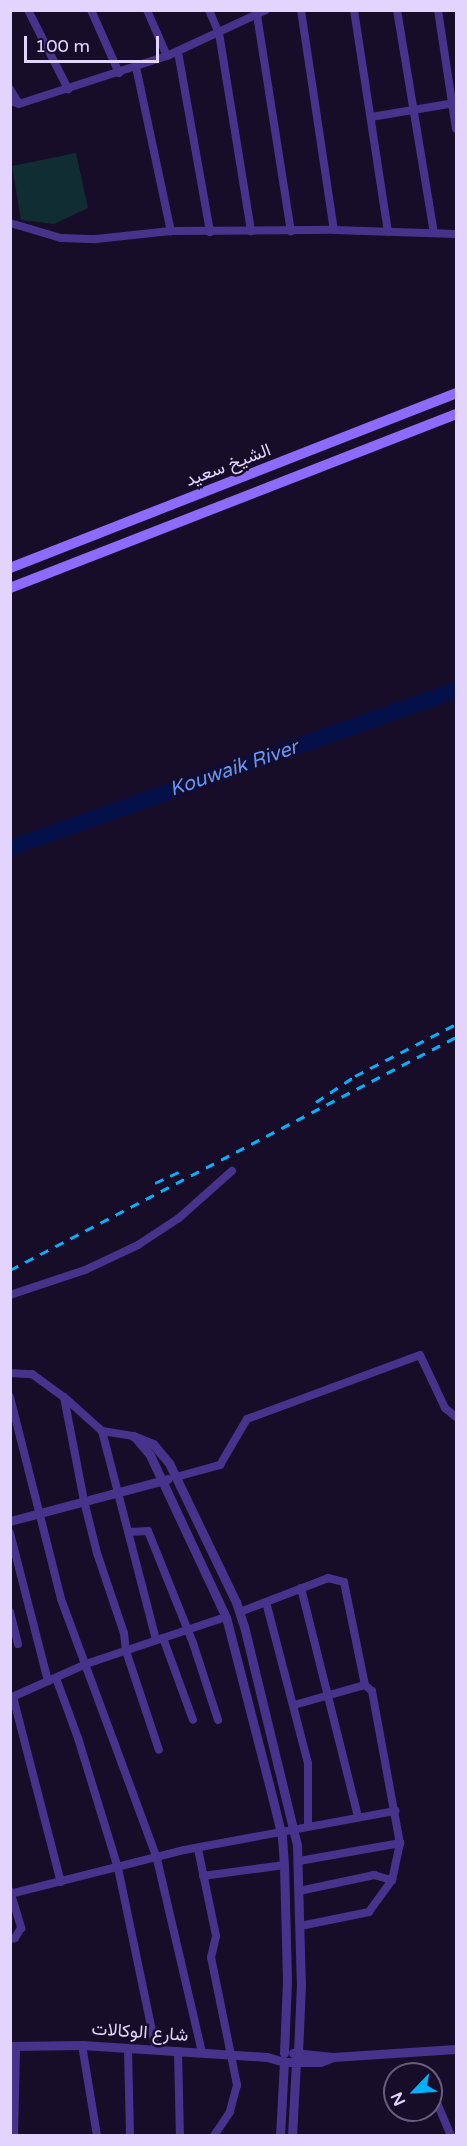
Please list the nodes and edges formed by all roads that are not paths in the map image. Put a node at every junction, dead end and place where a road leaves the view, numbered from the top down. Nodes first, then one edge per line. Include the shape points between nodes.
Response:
1 (28, 10) edge
2 (91, 10) edge
3 (147, 10) edge
4 (209, 10) edge
5 (301, 10) edge
6 (354, 10) edge
7 (397, 10) edge
8 (438, 10) edge
9 (261, 12) edge
10 (219, 33) junction
11 (178, 52) junction
12 (167, 56) junction
13 (136, 67) junction
14 (118, 73) junction
15 (10, 89) edge
16 (68, 89) junction
17 (15, 103) edge
18 (454, 103) edge
19 (413, 110) junction
20 (371, 117) junction
21 (456, 129) edge
22 (10, 223) edge
23 (334, 230) junction
24 (171, 231) junction
25 (251, 231) junction
26 (291, 231) junction
27 (388, 231) junction
28 (210, 232) junction
29 (434, 233) junction
30 (456, 234) edge
31 (456, 393) edge
32 (456, 414) edge
33 (10, 568) edge
34 (10, 573) edge
35 (14, 587) edge
36 (232, 1171) dead end
37 (10, 1295) edge
38 (10, 1373) edge
39 (10, 1397) edge
40 (64, 1397) junction
41 (456, 1417) edge
42 (102, 1431) junction
43 (133, 1436) junction
44 (176, 1477) junction
45 (163, 1480) junction
46 (119, 1492) junction
47 (84, 1501) junction
48 (39, 1513) junction
49 (10, 1521) edge
50 (129, 1532) junction
51 (10, 1533) edge
52 (301, 1588) junction
53 (266, 1602) junction
54 (240, 1611) junction
55 (10, 1612) edge
56 (226, 1617) junction
57 (187, 1630) junction
58 (159, 1639) junction
59 (248, 1641) junction
60 (18, 1644) dead end
61 (234, 1645) junction
62 (126, 1651) junction
63 (86, 1664) junction
64 (52, 1680) junction
65 (365, 1685) junction
66 (328, 1696) junction
67 (12, 1698) edge
68 (294, 1705) junction
69 (193, 1720) dead end
70 (218, 1720) dead end
71 (159, 1750) dead end
72 (394, 1811) junction
73 (358, 1817) junction
74 (308, 1826) junction
75 (294, 1828) junction
76 (280, 1830) junction
77 (400, 1843) junction
78 (198, 1849) junction
79 (157, 1859) junction
80 (298, 1861) junction
81 (284, 1865) junction
82 (118, 1868) junction
83 (203, 1876) junction
84 (392, 1880) junction
85 (61, 1882) junction
86 (299, 1891) junction
87 (11, 1893) edge
88 (300, 1926) junction
89 (10, 1939) edge
90 (82, 2045) junction
91 (13, 2046) edge
92 (128, 2048) junction
93 (456, 2049) edge
94 (156, 2050) junction
95 (178, 2051) junction
96 (202, 2053) junction
97 (230, 2056) junction
98 (284, 2057) junction
99 (297, 2057) junction
100 (443, 2117) edge
101 (13, 2136) edge
102 (97, 2136) edge
103 (130, 2136) edge
104 (180, 2136) edge
105 (214, 2136) edge
106 (280, 2136) edge
107 (292, 2136) edge
108 (451, 2136) edge

1 - 16 street
2 - 14 street
3 - 12 street
4 - 10 street
5 - 23 street
6 - 20 street
7 - 19 street
8 - 18 street
9 - 10 street
9 - 26 street
10 - 11 street
10 - 25 street
11 - 12 street
11 - 28 street
12 - 13 street
13 - 14 street
13 - 24 street
14 - 16 street
15 - 17 street
16 - 17 street
18 - 19 street
18 - 21 street
19 - 20 street
19 - 29 street
20 - 27 street
22 - 24 street via 61,238 96,239
23 - 26 street
23 - 27 street
24 - 28 street
25 - 26 street
25 - 28 street
27 - 29 street
29 - 30 street
31 - 33 main road, الشيخ سعيد
32 - 35 main road, الشيخ سعيد
34 - 35 main road
36 - 37 street via 179,1218 138,1245 85,1270
38 - 40 street via 32,1374
39 - 48 street
40 - 42 street
40 - 47 street
41 - 44 street via 445,1408 420,1355 248,1419 220,1465
42 - 43 street
42 - 46 street
43 - 44 street via 158,1448
43 - 45 street via 150,1455
44 - 45 street
44 - 54 street
45 - 46 street
45 - 56 street
46 - 47 street
46 - 50 street
47 - 48 street
47 - 62 street
48 - 49 street
48 - 63 street via 61,1599
50 - 57 street via 148,1531
50 - 58 street
51 - 64 street
52 - 53 street
52 - 65 street via 328,1578 344,1582
52 - 66 street
53 - 54 street
53 - 68 street
54 - 59 street
55 - 60 street
56 - 57 street
56 - 61 street
57 - 58 street
57 - 70 street
58 - 62 street
58 - 69 street
59 - 61 street
59 - 75 street
61 - 76 street
62 - 63 street
62 - 71 street
63 - 64 street
63 - 79 street
64 - 67 street
64 - 82 street via 78,1738
65 - 66 street
65 - 72 street via 372,1691
66 - 68 street
66 - 73 street
67 - 85 street
68 - 74 street via 308,1763
72 - 73 street
72 - 77 street
73 - 74 street
74 - 75 street
75 - 76 street
75 - 80 street
76 - 78 street
76 - 81 street
77 - 80 street
77 - 84 street
78 - 79 street
78 - 83 street
79 - 82 street
79 - 96 street
80 - 86 street
81 - 83 street
81 - 98 street
82 - 85 street
82 - 94 street
83 - 97 street via 216,1936 211,1957
84 - 86 street via 374,1875
84 - 88 street via 369,1912
85 - 87 street
86 - 88 street
87 - 89 street via 21,1928
88 - 99 street
90 - 91 street, شارع الوكالات
90 - 92 street, شارع الوكالات
90 - 102 street
91 - 101 street
92 - 94 street, شارع الوكالات
92 - 103 street
93 - 99 street, شارع الوكالات
94 - 95 street, شارع الوكالات
95 - 96 street, شارع الوكالات
95 - 104 street
96 - 97 street, شارع الوكالات
97 - 98 street, شارع الوكالات
97 - 105 street via 237,2085 230,2112
98 - 99 street, شارع الوكالات
98 - 106 street
99 - 107 street
100 - 108 street

